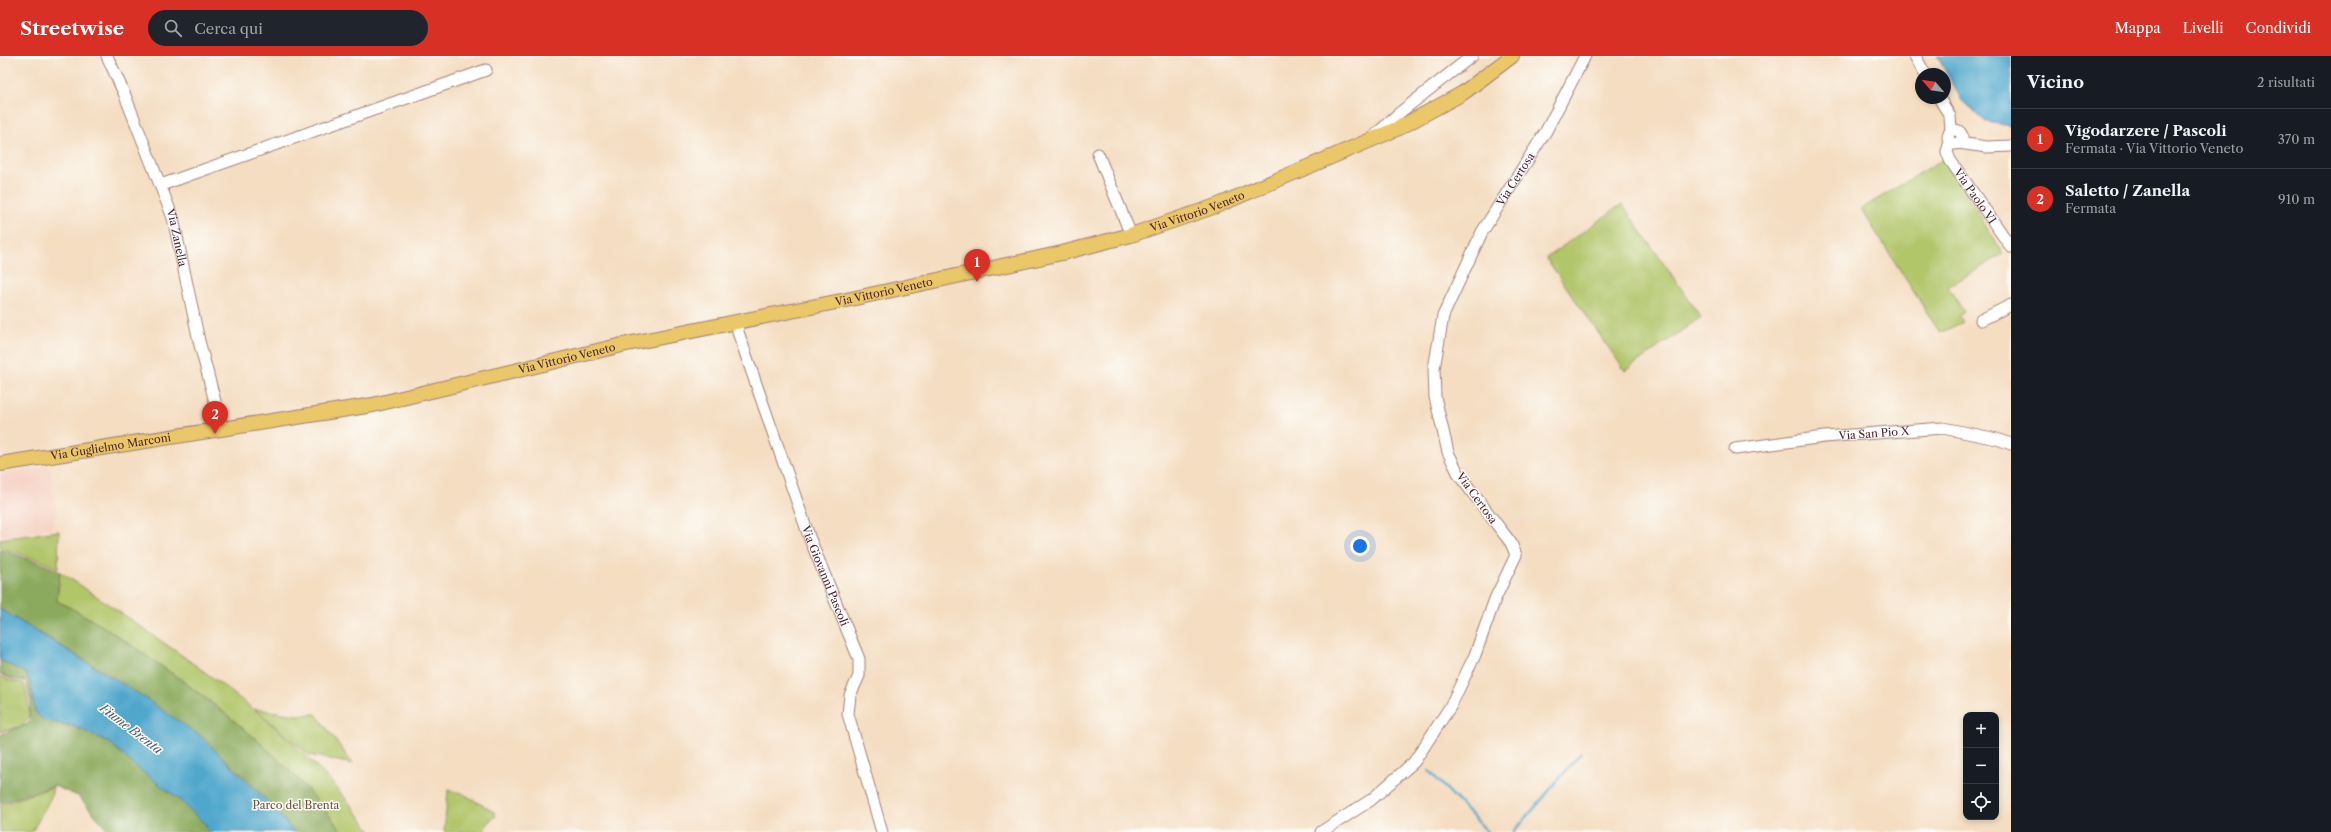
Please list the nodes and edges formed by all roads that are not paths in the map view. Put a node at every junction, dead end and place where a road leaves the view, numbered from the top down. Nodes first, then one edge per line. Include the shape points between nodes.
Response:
1 (107, 56) edge
2 (1472, 56) edge
3 (1512, 56) edge
4 (1585, 56) edge
5 (1915, 56) edge
6 (1922, 68) edge
7 (486, 70) dead end
8 (1943, 104) edge
9 (1956, 137) junction
10 (1369, 141) junction
11 (2011, 146) edge
12 (1098, 154) dead end
13 (161, 185) junction
14 (1131, 235) junction
15 (2011, 247) edge
16 (2011, 305) edge
17 (1981, 320) dead end
18 (737, 321) junction
19 (222, 428) junction
20 (2011, 444) edge
21 (1735, 449) dead end
22 (0, 464) edge
23 (882, 832) edge
24 (1321, 832) edge

1 - 13 street, Via Zanella
2 - 10 street via 1387,123
3 - 10 main road, Via Vittorio Veneto via 1442,106
4 - 24 street, Via Certosa via 1546,131 1482,232 1442,316 1434,369 1436,397 1448,452 1459,475 1505,535 1516,555 1475,655 1450,707 1414,762 1371,800
5 - 6 street
7 - 13 street
8 - 9 street via 1958,124
9 - 11 street via 1974,145
9 - 15 street, Via Paolo VI via 1947,152 1950,160
10 - 14 main road, Via Vittorio Veneto via 1216,206
12 - 14 street
13 - 19 street, Via Zanella via 179,239 199,341
14 - 18 main road, Via Vittorio Veneto via 941,280
16 - 17 street
18 - 19 main road, Via Vittorio Veneto via 622,345 373,405
18 - 23 street, Via Giovanni Pascoli via 738,332 810,539 859,659 859,676 850,695 848,714
19 - 22 main road, Via Guglielmo Marconi
20 - 21 street, Via San Pio X via 1943,428 1824,437

